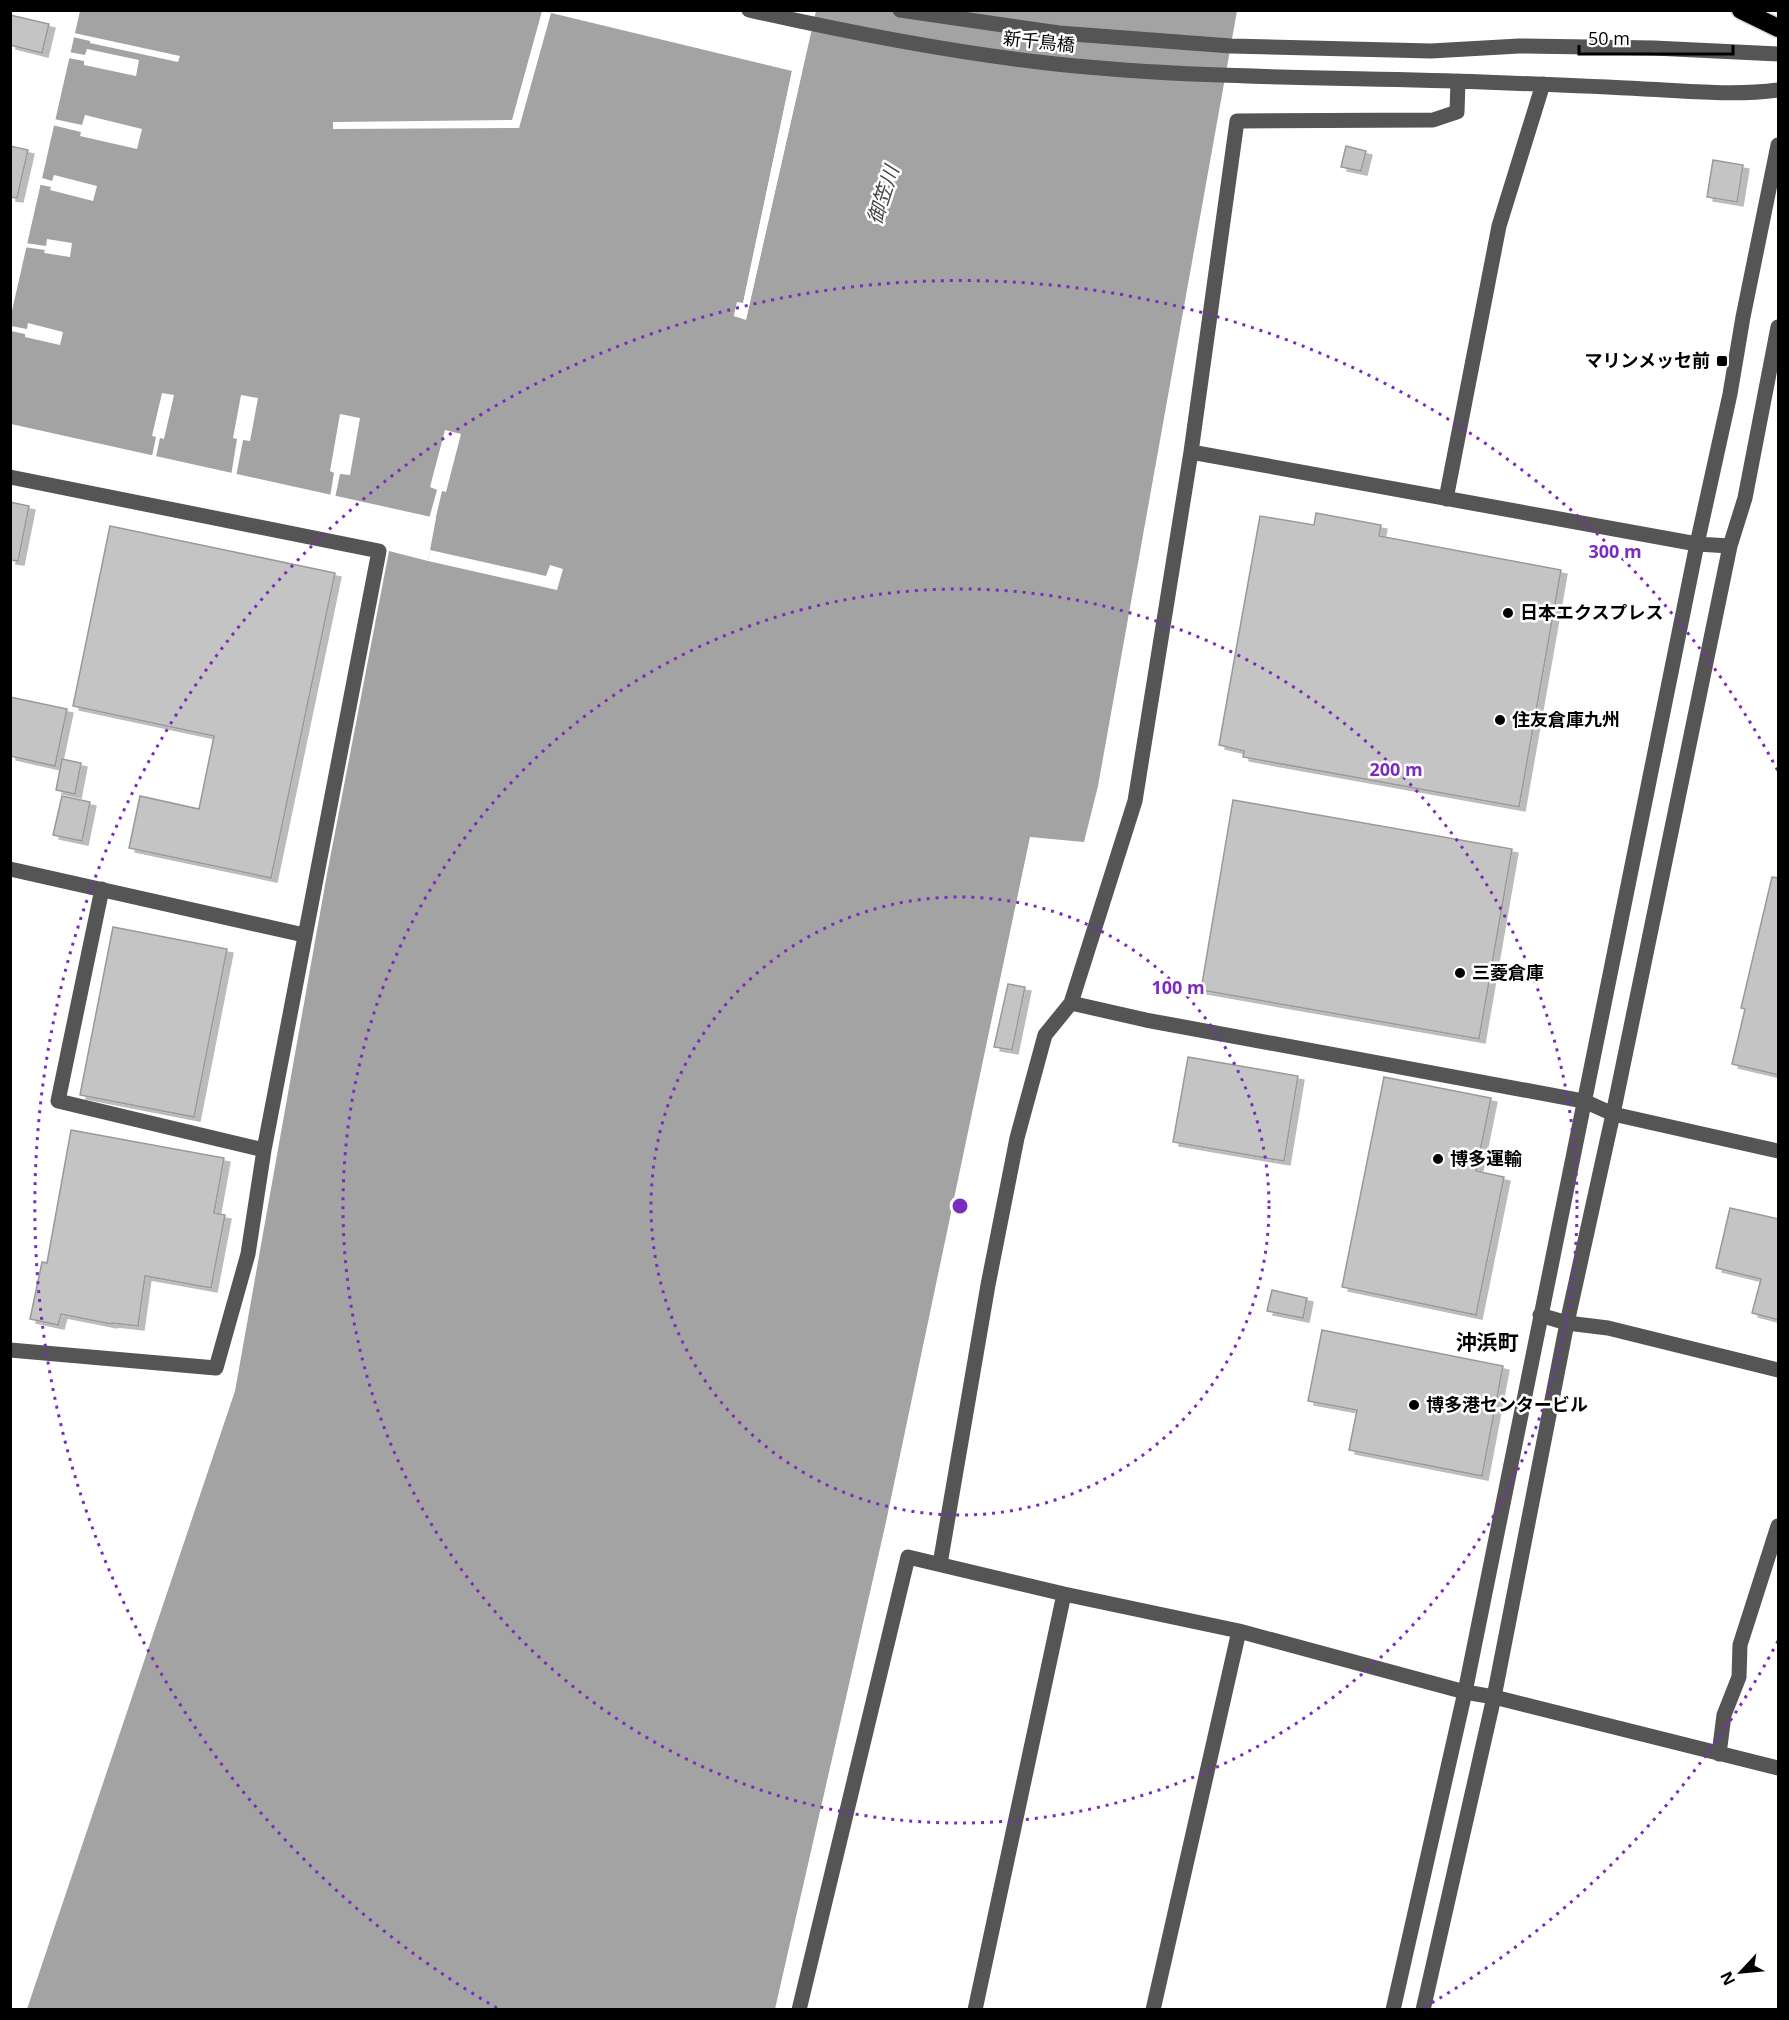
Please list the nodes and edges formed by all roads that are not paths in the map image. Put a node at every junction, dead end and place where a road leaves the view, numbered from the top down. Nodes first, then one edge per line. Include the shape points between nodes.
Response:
1 (749, 10) edge
2 (900, 10) edge
3 (1741, 10) edge
4 (1769, 10) edge
5 (1779, 16) edge
6 (1779, 28) edge
7 (1779, 54) edge
8 (1458, 81) junction
9 (1543, 84) junction
10 (1779, 90) edge
11 (1779, 145) edge
12 (1779, 327) edge
13 (1191, 453) junction
14 (10, 477) edge
15 (1446, 499) junction
16 (1697, 544) junction
17 (1730, 546) junction
18 (10, 869) edge
19 (102, 889) junction
20 (304, 935) junction
21 (1071, 1003) junction
22 (1584, 1101) junction
23 (1613, 1114) junction
24 (264, 1150) junction
25 (1779, 1151) edge
26 (1540, 1315) junction
27 (1567, 1323) junction
28 (10, 1350) edge
29 (1779, 1370) edge
30 (1778, 1529) edge
31 (940, 1564) junction
32 (1064, 1594) junction
33 (1239, 1631) junction
34 (1465, 1692) junction
35 (1494, 1697) junction
36 (1719, 1754) junction
37 (1779, 1768) edge
38 (799, 2010) edge
39 (975, 2010) edge
40 (1153, 2010) edge
41 (1393, 2010) edge
42 (1423, 2010) edge

1 - 8 street, 新千鳥橋 via 963,53 1058,64 1226,76
2 - 7 street, 新千鳥橋 via 1059,33 1231,46 1431,51 1519,46 1631,47
3 - 6 highway
4 - 5 highway
8 - 9 street, 新千鳥橋
8 - 13 street via 1457,112 1433,120 1237,120
9 - 10 street, 新千鳥橋 via 1746,94
9 - 15 street via 1499,226
11 - 16 street
12 - 17 street via 1745,498
13 - 15 street
13 - 21 street via 1135,801
14 - 20 street via 380,551
15 - 16 street
16 - 17 street
16 - 22 street
17 - 23 street
18 - 19 street
19 - 20 street
19 - 24 street via 58,1101
20 - 24 street
21 - 22 street
21 - 31 street via 1045,1035 1017,1138
22 - 23 street
22 - 26 street
23 - 25 street
23 - 27 street
24 - 28 street via 248,1254 216,1368
26 - 27 street
26 - 34 street
27 - 29 street via 1608,1328
27 - 35 street
30 - 36 street via 1740,1645 1739,1677 1724,1715
31 - 32 street
31 - 38 street via 908,1557
32 - 33 street
32 - 39 street
33 - 34 street
33 - 40 street
34 - 35 street
34 - 41 street
35 - 36 street
35 - 42 street
36 - 37 street

